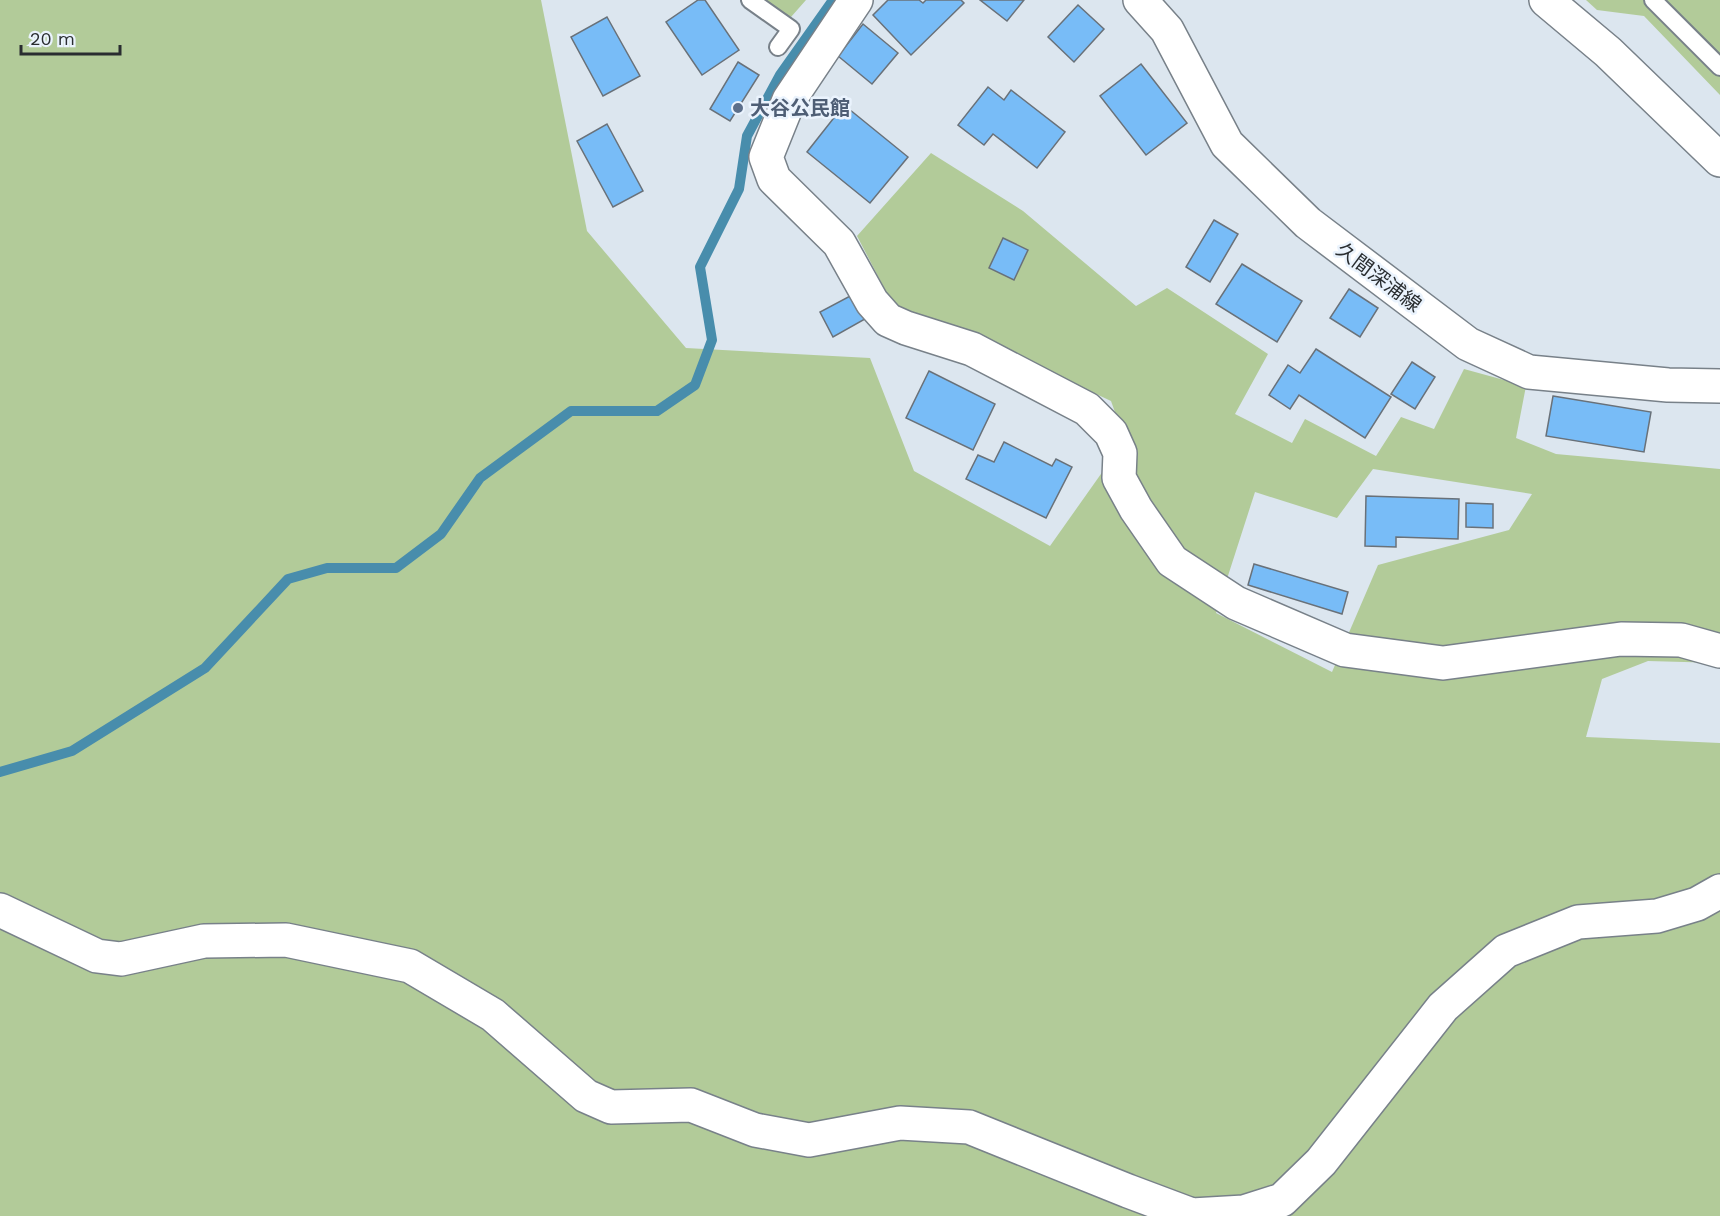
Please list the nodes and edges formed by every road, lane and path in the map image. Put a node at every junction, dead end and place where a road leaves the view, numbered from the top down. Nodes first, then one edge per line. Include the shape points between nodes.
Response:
1 (750, 0) edge
2 (856, 0) edge
3 (1140, 0) edge
4 (1546, 0) edge
5 (1653, 0) edge
6 (778, 47) dead end
7 (1720, 67) edge
8 (1720, 160) edge
9 (1720, 386) edge
10 (1720, 651) edge
11 (1720, 891) edge
12 (0, 910) edge

1 - 6 lane via 791,29
2 - 10 street via 789,100 766,157 774,179 839,243 888,320 972,349 1088,409 1112,433 1120,453 1119,478 1172,561 1236,603 1345,651 1443,663 1622,639 1681,640
3 - 9 street, 久間深浦線 via 1167,30 1227,144 1308,223 1468,344 1529,372
4 - 8 street via 1608,52
5 - 7 lane
11 - 12 street via 1697,904 1656,916 1578,922 1506,951 1443,1007 1321,1162 1282,1200 1244,1212 1192,1215 969,1127 900,1123 809,1140 755,1130 691,1105 611,1107 586,1096 493,1015 410,966 286,940 204,941 121,959 97,956

